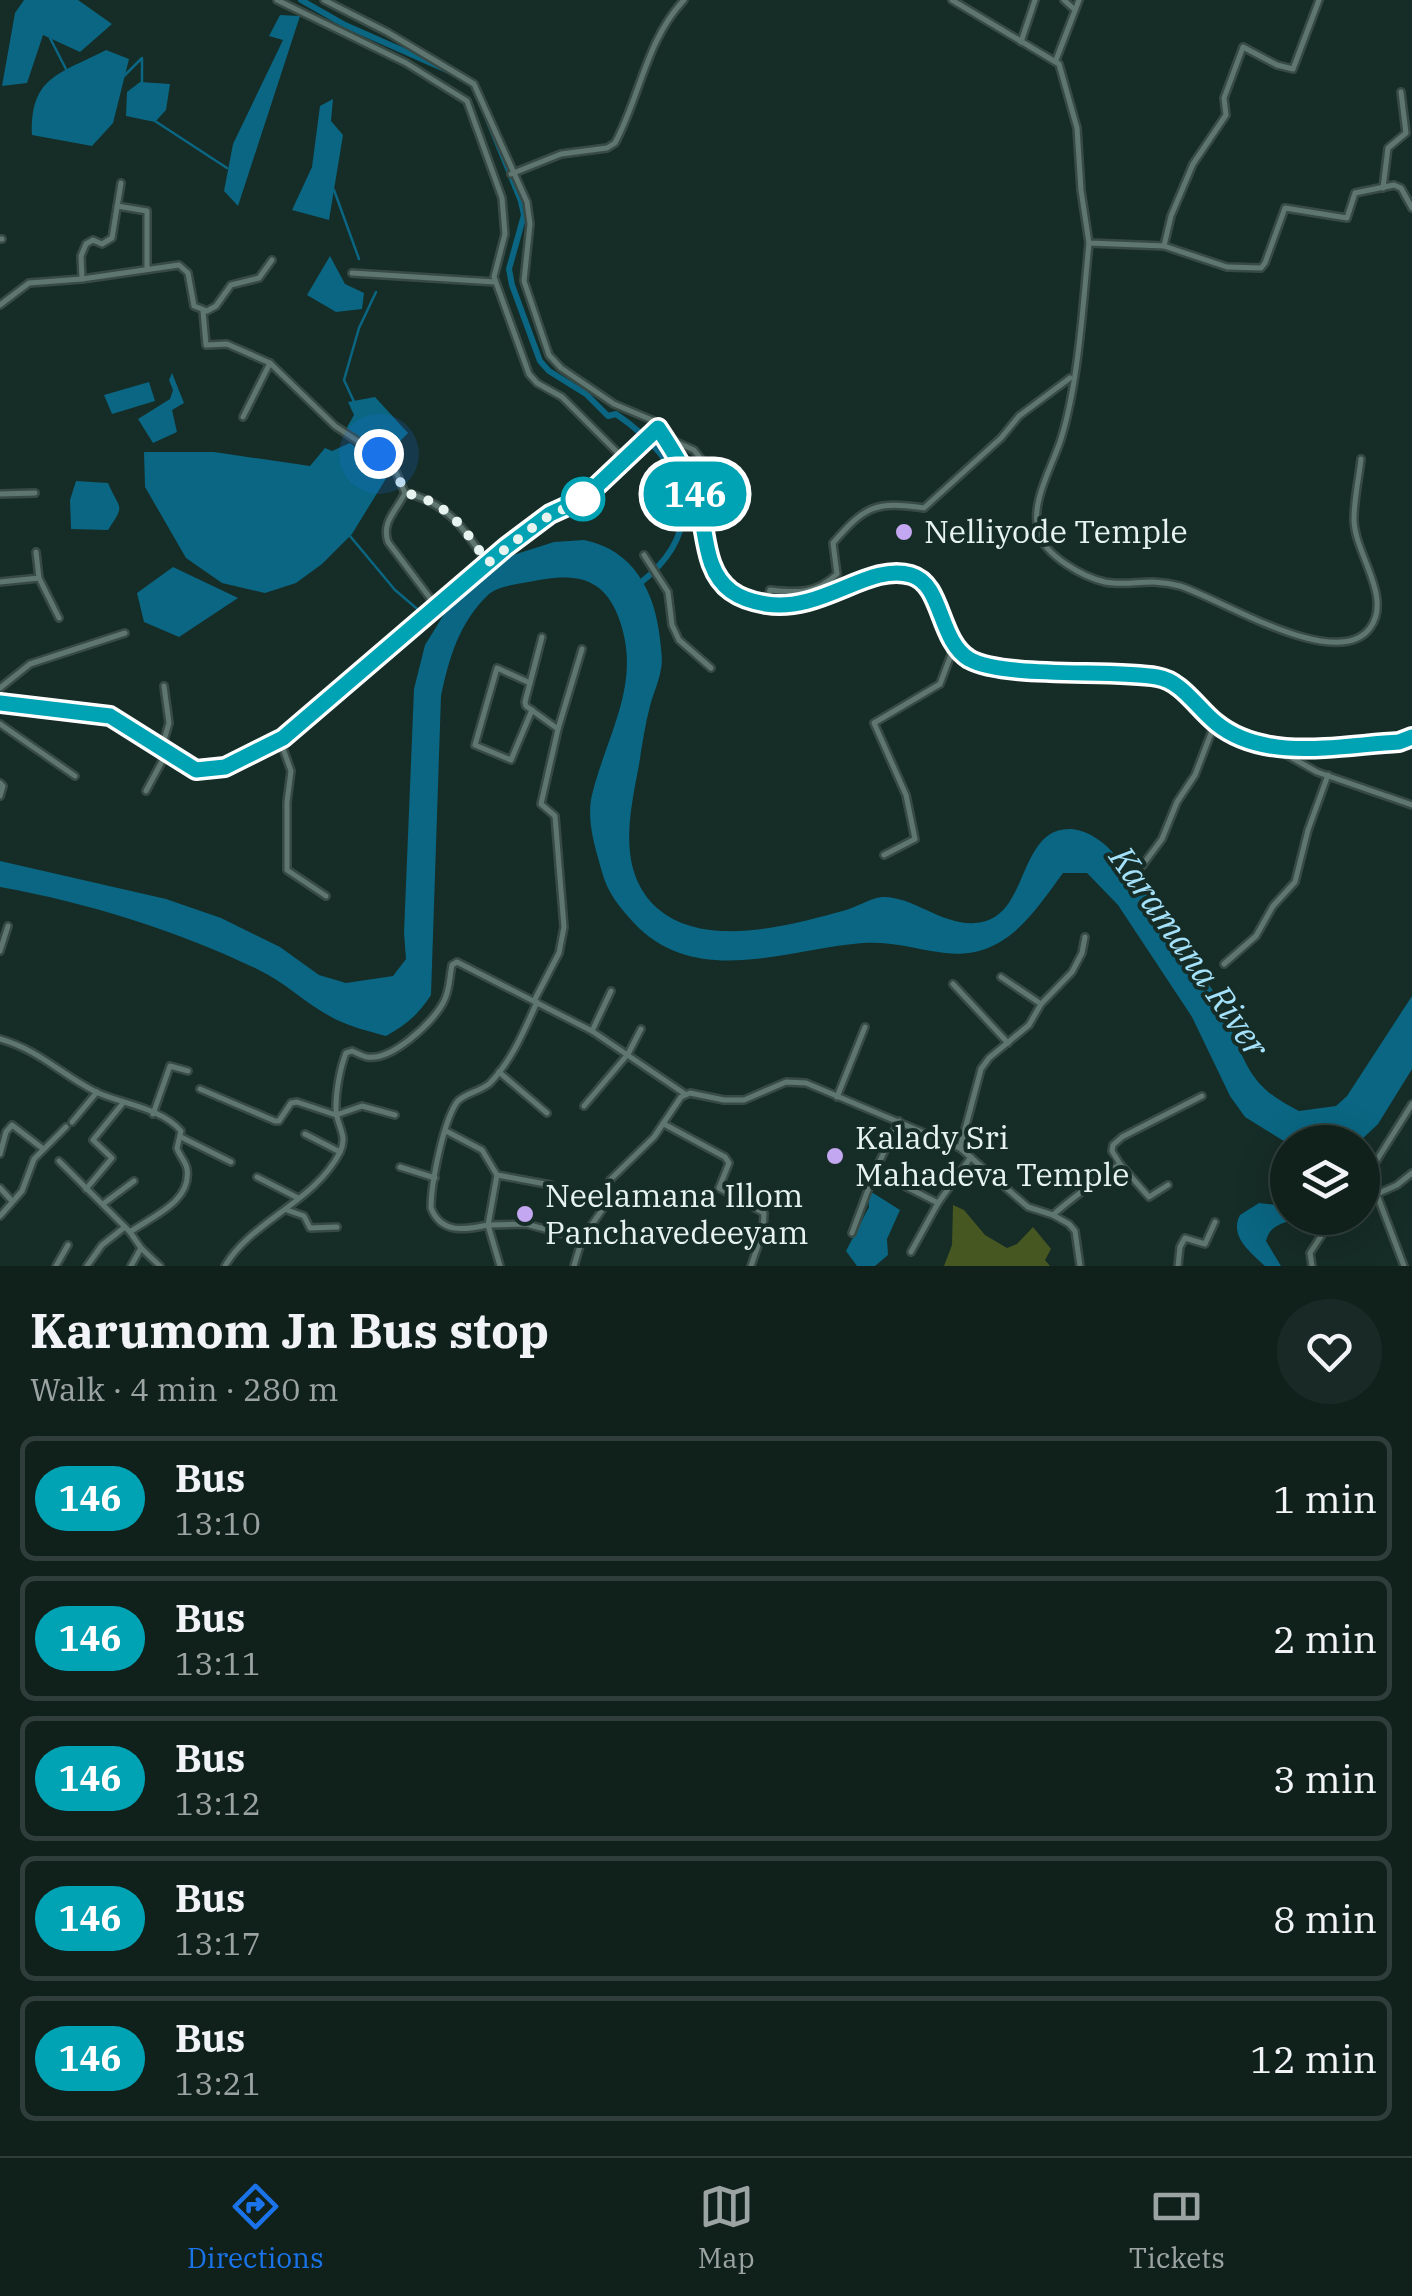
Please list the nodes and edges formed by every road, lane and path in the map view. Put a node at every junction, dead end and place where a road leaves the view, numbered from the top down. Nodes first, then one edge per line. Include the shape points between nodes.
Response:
1 (277, 0) edge
2 (324, 0) edge
3 (684, 0) edge
4 (952, 0) edge
5 (1036, 0) edge
6 (1064, 0) edge
7 (1079, 0) edge
8 (1319, 0) edge
9 (1075, 10) junction
10 (1021, 42) junction
11 (1056, 60) junction
12 (1401, 92) dead end
13 (513, 173) junction
14 (121, 184) dead end
15 (1383, 188) junction
16 (1409, 195) edge
17 (116, 206) junction
18 (1412, 208) edge
19 (1089, 242) junction
20 (1164, 246) junction
21 (272, 260) dead end
22 (147, 268) junction
23 (352, 273) dead end
24 (82, 279) junction
25 (496, 282) junction
26 (0, 305) edge
27 (203, 310) junction
28 (270, 363) junction
29 (1073, 376) junction
30 (243, 417) dead end
31 (658, 428) junction
32 (1362, 458) dead end
33 (625, 460) junction
34 (736, 489) dead end
35 (35, 493) dead end
36 (405, 493) junction
37 (0, 494) edge
38 (36, 552) dead end
39 (644, 555) dead end
40 (488, 563) junction
41 (39, 578) junction
42 (0, 582) edge
43 (766, 604) junction
44 (436, 606) junction
45 (59, 618) dead end
46 (125, 634) dead end
47 (542, 637) dead end
48 (954, 647) junction
49 (582, 649) dead end
50 (711, 668) dead end
51 (530, 682) junction
52 (164, 686) dead end
53 (0, 688) edge
54 (0, 703) edge
55 (532, 710) junction
56 (1215, 722) junction
57 (0, 724) edge
58 (558, 728) junction
59 (1412, 737) edge
60 (280, 740) junction
61 (1276, 749) junction
62 (163, 752) junction
63 (1328, 775) junction
64 (75, 776) dead end
65 (0, 783) edge
66 (146, 791) dead end
67 (0, 796) edge
68 (1412, 806) edge
69 (884, 855) dead end
70 (1142, 866) dead end
71 (326, 896) dead end
72 (8, 926) dead end
73 (1085, 937) dead end
74 (0, 951) edge
75 (1224, 964) dead end
76 (1001, 977) dead end
77 (953, 984) dead end
78 (611, 992) dead end
79 (536, 1002) junction
80 (1041, 1004) junction
81 (865, 1027) dead end
82 (641, 1029) dead end
83 (592, 1031) junction
84 (0, 1039) edge
85 (1008, 1042) junction
86 (628, 1054) junction
87 (188, 1070) dead end
88 (499, 1072) junction
89 (200, 1089) dead end
90 (97, 1092) junction
91 (685, 1094) junction
92 (1202, 1096) dead end
93 (837, 1098) junction
94 (123, 1102) junction
95 (1412, 1104) edge
96 (584, 1106) dead end
97 (547, 1112) dead end
98 (153, 1114) junction
99 (395, 1114) dead end
100 (336, 1115) junction
101 (899, 1121) junction
102 (664, 1124) junction
103 (446, 1131) junction
104 (305, 1134) dead end
105 (181, 1137) junction
106 (42, 1148) junction
107 (960, 1148) junction
108 (340, 1152) junction
109 (0, 1154) edge
110 (1380, 1155) edge
111 (971, 1157) junction
112 (59, 1162) dead end
113 (230, 1162) dead end
114 (1120, 1164) junction
115 (400, 1166) dead end
116 (875, 1171) junction
117 (1412, 1173) edge
118 (497, 1175) junction
119 (257, 1177) dead end
120 (435, 1178) junction
121 (134, 1181) dead end
122 (551, 1185) dead end
123 (1168, 1185) dead end
124 (0, 1188) edge
125 (86, 1189) junction
126 (1380, 1193) edge
127 (298, 1198) junction
128 (12, 1202) junction
129 (1380, 1202) edge
130 (938, 1203) junction
131 (103, 1204) junction
132 (287, 1210) junction
133 (1053, 1214) junction
134 (0, 1216) edge
135 (1216, 1222) dead end
136 (488, 1225) junction
137 (338, 1227) dead end
138 (128, 1230) junction
139 (852, 1233) dead end
140 (1322, 1235) edge
141 (582, 1239) junction
142 (68, 1245) dead end
143 (141, 1248) junction
144 (911, 1252) dead end
145 (56, 1266) edge
146 (86, 1266) edge
147 (131, 1266) edge
148 (160, 1266) edge
149 (225, 1266) edge
150 (500, 1266) edge
151 (574, 1266) edge
152 (751, 1266) edge
153 (1080, 1266) edge
154 (1178, 1266) edge
155 (1312, 1266) edge
156 (1404, 1266) edge

1 - 25 street via 467,101 506,219
2 - 13 street via 471,80
3 - 13 street via 656,44 615,143
4 - 10 street
5 - 10 street
6 - 9 street
7 - 9 street
8 - 20 street via 1292,68 1243,48 1224,98 1226,115 1192,164
9 - 11 street
10 - 11 street
11 - 19 street via 1077,128
12 - 15 street via 1406,133 1388,148
13 - 31 street via 530,224 524,281 548,355
14 - 17 street
15 - 16 street via 1398,186
15 - 20 street via 1353,194 1347,218 1285,208 1261,268 1227,266
16 - 18 street
17 - 22 street via 147,210
17 - 24 street via 112,238 90,241 82,250
19 - 20 street
19 - 29 street
21 - 27 street via 259,278 231,286 216,306
22 - 24 street
22 - 27 street via 185,268 194,306
23 - 25 street
24 - 26 street via 29,283
25 - 33 street via 529,374
27 - 28 street via 206,345 227,344
28 - 30 street
28 - 36 street via 335,426 379,454
29 - 32 street via 1062,438 1038,506 1038,534 1052,553 1101,581 1155,580 1328,644 1355,640 1377,612 1354,521
29 - 43 street via 1019,416 924,508 872,506 853,520 833,543 837,574 826,584 811,592 770,590
31 - 33 main road
31 - 34 street via 704,459 726,491
31 - 43 main road via 697,497 710,561 723,583 746,600
33 - 40 main road via 583,499 542,520
35 - 37 street
36 - 40 street via 449,512
36 - 44 street via 384,532
38 - 41 street
39 - 50 street via 670,600 679,640
40 - 44 main road
41 - 42 street
41 - 45 street
43 - 48 main road via 810,603 866,580 908,573 931,592
44 - 60 main road
46 - 53 street via 30,664
47 - 51 street
48 - 56 main road via 972,660 1002,667 1166,679
48 - 69 street via 940,684 874,723 906,795 915,839
49 - 58 street
51 - 55 street via 525,702
51 - 55 street via 494,666 475,745 512,760
52 - 62 street via 169,722
54 - 62 main road via 110,716
55 - 58 street
56 - 61 main road
56 - 70 street via 1195,774
57 - 64 street
58 - 79 street via 541,804 554,816 564,927
59 - 61 main road
60 - 62 main road via 225,767 196,770
60 - 71 street via 291,772 287,870
61 - 63 street
62 - 66 street
63 - 68 street
63 - 75 street via 1295,882 1256,936
65 - 67 street
72 - 74 street
73 - 80 street via 1072,972
76 - 80 street
77 - 85 street
78 - 83 street
79 - 83 street
79 - 88 street
79 - 100 street via 457,962 442,1005 410,1040 378,1056 346,1054
80 - 85 street
81 - 93 street
82 - 86 street
83 - 86 street
84 - 90 street via 41,1054
85 - 107 street via 982,1069
86 - 91 street
86 - 96 street
87 - 98 street via 170,1066
88 - 97 street
88 - 103 street via 480,1092 458,1100
89 - 100 street via 275,1121 290,1103
90 - 94 street
90 - 106 street
91 - 93 street via 744,1100 786,1082 806,1083
91 - 102 street
92 - 114 street via 1122,1136 1112,1151
93 - 101 street
94 - 98 street
94 - 125 street via 92,1140 112,1158
95 - 110 street
98 - 105 street via 175,1124
99 - 100 street via 362,1106
100 - 108 street via 344,1134
101 - 107 street
101 - 116 street
102 - 141 street via 615,1173
102 - 152 street via 725,1157 721,1191 764,1213
103 - 118 street via 482,1150
103 - 120 street
104 - 108 street
105 - 113 street
105 - 138 street via 177,1148 187,1165 186,1183 167,1209
106 - 109 street via 12,1126
106 - 128 street
107 - 111 street
108 - 127 street via 324,1179
111 - 130 street
111 - 133 street via 1028,1206
112 - 125 street
114 - 123 street via 1150,1198
114 - 133 street
115 - 120 street
116 - 130 street
116 - 139 street
117 - 126 street
118 - 122 street
118 - 136 street
119 - 127 street
120 - 136 street via 430,1208 441,1224 462,1231
121 - 131 street
124 - 128 street
125 - 131 street
127 - 132 street
128 - 134 street
129 - 156 street
130 - 144 street
131 - 138 street
132 - 137 street via 304,1216 310,1228
132 - 149 street
133 - 153 street via 1075,1232
135 - 154 street via 1205,1244 1184,1238
136 - 141 street via 526,1224
136 - 150 street
138 - 143 street
138 - 146 street via 102,1245
140 - 155 street via 1310,1253
141 - 151 street
142 - 145 street
143 - 147 street
143 - 148 street

